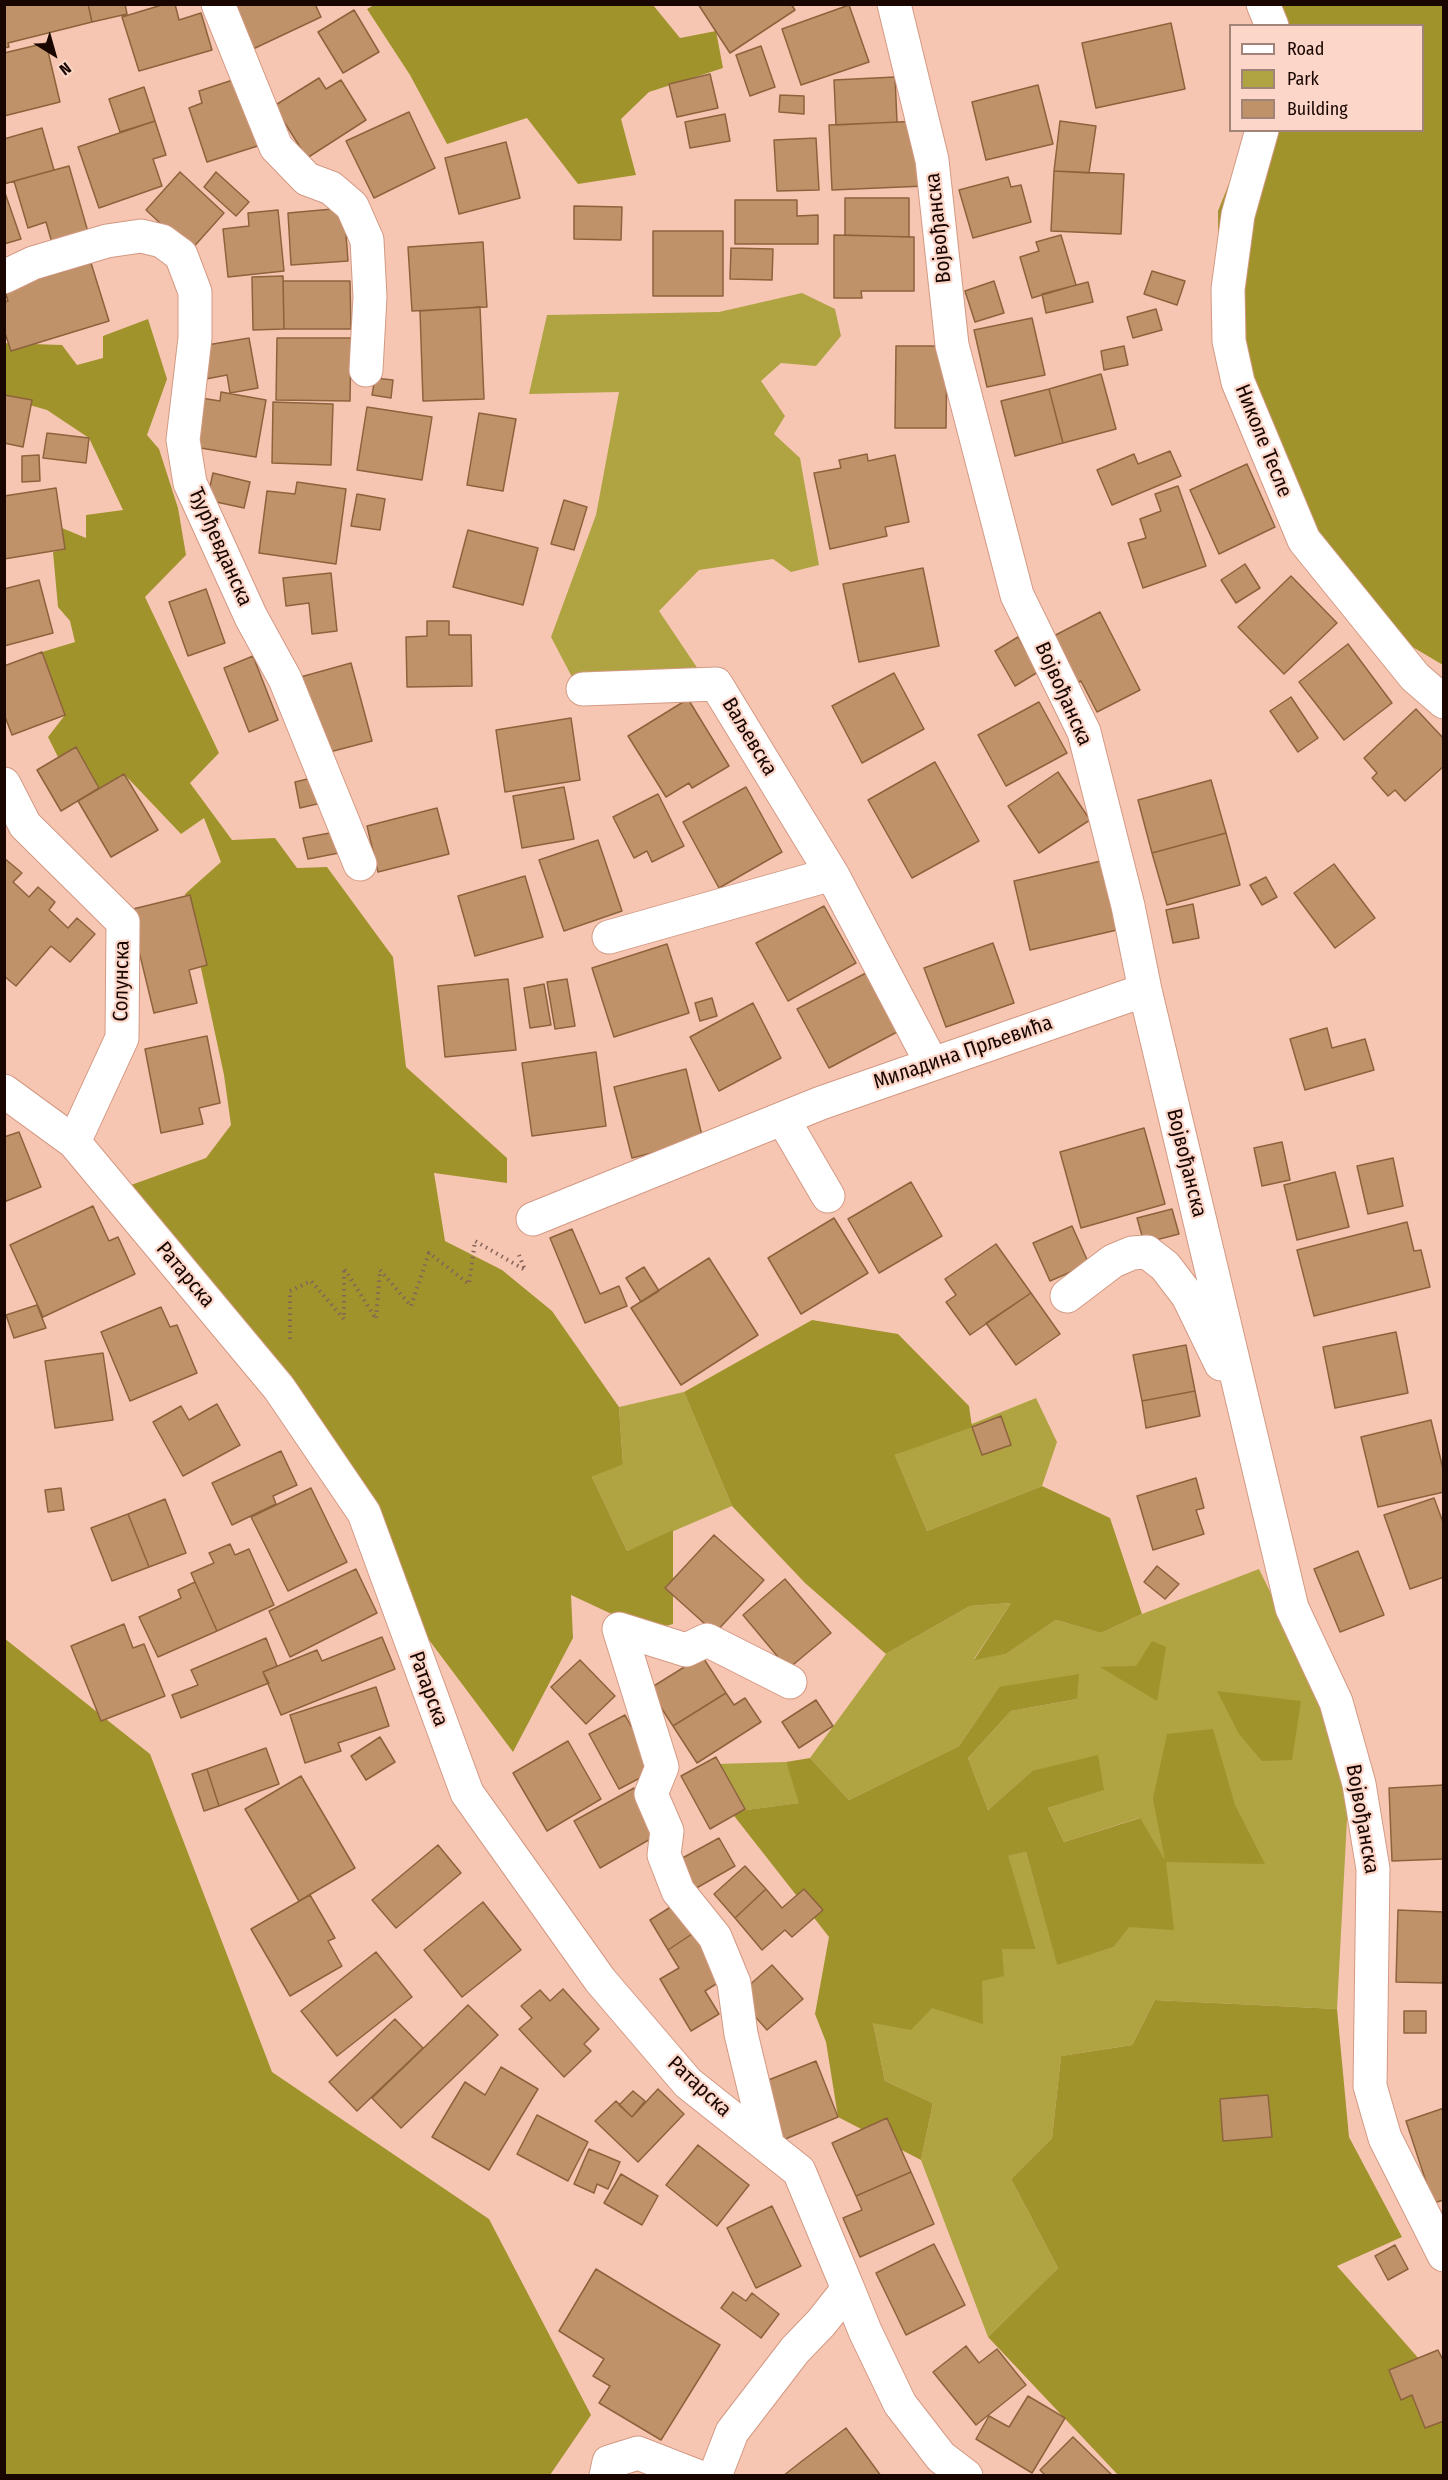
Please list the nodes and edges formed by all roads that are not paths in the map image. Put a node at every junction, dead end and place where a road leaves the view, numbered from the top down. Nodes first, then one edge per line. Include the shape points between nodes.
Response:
1 (218, 4) edge
2 (894, 4) edge
3 (1263, 4) edge
4 (1271, 24) edge
5 (1261, 132) edge
6 (4, 277) edge
7 (366, 370) dead end
8 (583, 689) dead end
9 (1443, 702) edge
10 (4, 784) edge
11 (360, 864) dead end
12 (832, 874) junction
13 (609, 936) dead end
14 (1144, 990) junction
15 (932, 1064) junction
16 (4, 1091) edge
17 (783, 1119) junction
18 (75, 1142) junction
19 (828, 1196) dead end
20 (533, 1219) road end
21 (1067, 1296) dead end
22 (1249, 1419) junction
23 (790, 1682) dead end
24 (768, 2146) junction
25 (1443, 2255) edge
26 (848, 2289) junction
27 (606, 2475) edge
28 (697, 2475) edge
29 (715, 2475) edge
30 (966, 2475) edge

1 - 7 street via 276,147 307,179 331,188 352,206 367,240 370,297
2 - 14 street, Војвођанска via 932,160 955,357 1017,596 1084,732 1128,906
3 - 4 street
5 - 9 street, Николе Тесле via 1238,215 1228,289 1229,341 1238,382 1304,540 1415,677
6 - 11 street, Ђурђевданска via 33,263 106,241 141,237 162,241 181,255 195,292 195,338 183,440 190,483 251,617 285,680
8 - 12 street, Ваљевска via 716,684
10 - 18 street, Солунска via 26,825 123,922 122,1038
12 - 13 street
12 - 15 street, Ваљевска
14 - 15 street, Миладина Прљевића
14 - 22 street, Војвођанска
15 - 17 street, Миладина Прљевића
16 - 18 street, Ратарска
17 - 19 street
17 - 20 street, Миладина Прљевића
18 - 24 street, Ратарска via 279,1389 364,1513 467,1793 600,1980 688,2083
21 - 22 street, Војвођанска via 1113,1261 1147,1252 1165,1266 1188,1296
22 - 25 street, Војвођанска via 1292,1608 1336,1702 1359,1784 1373,1869 1370,2086 1385,2138
23 - 24 street via 707,1640 687,1650 619,1629 662,1767 651,1794 667,1831 664,1856 678,1891 715,1937 734,1983 741,2034
24 - 26 street, Ратарска via 799,2171
26 - 29 street via 732,2432
26 - 30 street, Ратарска via 900,2404 941,2457
27 - 28 street via 609,2462 638,2453

